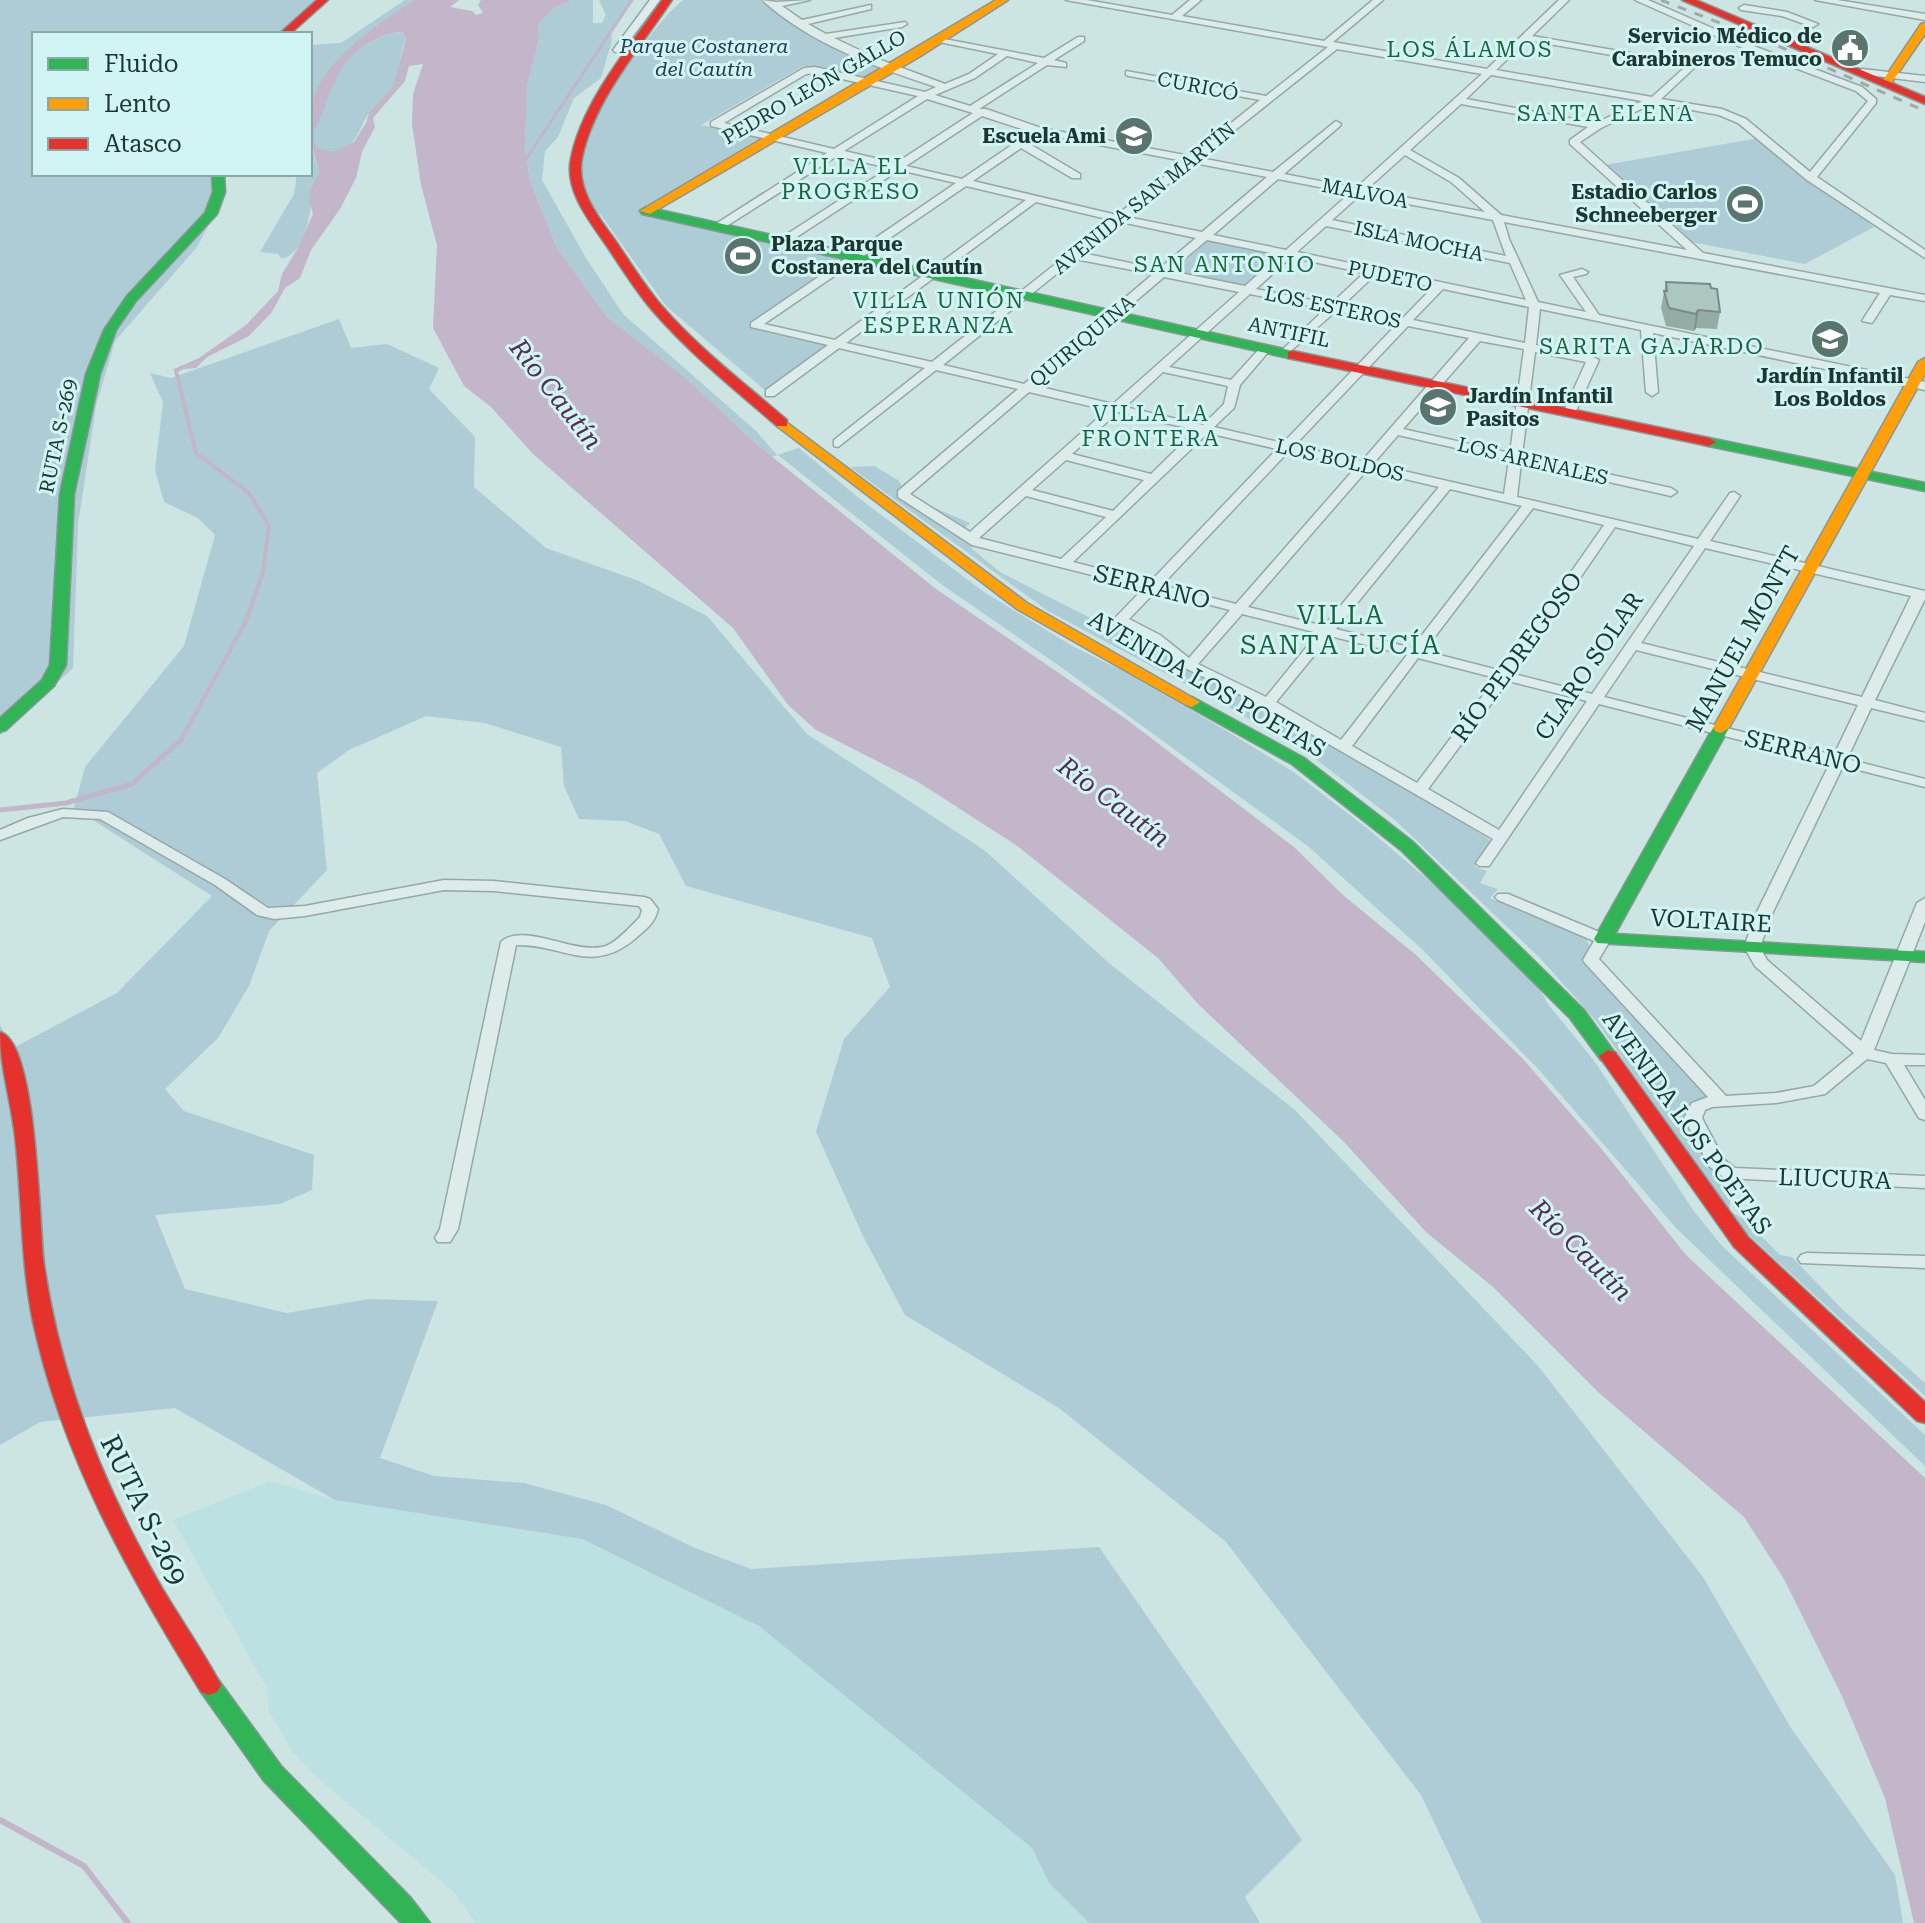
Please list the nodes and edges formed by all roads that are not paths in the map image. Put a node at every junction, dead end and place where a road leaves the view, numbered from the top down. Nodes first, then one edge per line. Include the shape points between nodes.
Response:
1 (323, 0) edge
2 (677, 0) edge
3 (805, 0) edge
4 (1003, 0) edge
5 (1196, 0) edge
6 (1378, 0) edge
7 (1564, 0) edge
8 (1640, 0) edge
9 (1687, 0) edge
10 (1820, 0) edge
11 (1077, 1) edge
12 (770, 3) edge
13 (660, 5) edge
14 (868, 7) dead end
15 (1743, 9) edge
16 (1175, 17) junction
17 (1925, 17) edge
18 (801, 23) junction
19 (902, 24) dead end
20 (1813, 24) dead end
21 (1925, 26) edge
22 (286, 32) edge
23 (825, 37) junction
24 (1524, 37) junction
25 (1081, 39) dead end
26 (942, 40) junction
27 (1332, 43) junction
28 (618, 50) dead end
29 (1006, 53) junction
30 (1046, 62) junction
31 (1063, 65) dead end
32 (889, 69) junction
33 (1491, 71) junction
34 (1129, 73) dead end
35 (1890, 78) junction
36 (1925, 79) edge
37 (868, 81) junction
38 (945, 87) junction
39 (926, 95) junction
40 (1268, 99) junction
41 (1655, 99) junction
42 (1459, 101) junction
43 (1925, 101) edge
44 (978, 110) junction
45 (1336, 124) dead end
46 (716, 126) joint
47 (1597, 126) junction
48 (1039, 131) junction
49 (768, 137) junction
50 (1021, 143) junction
51 (1403, 150) junction
52 (835, 153) junction
53 (1192, 159) junction
54 (898, 167) junction
55 (218, 176) edge
56 (1076, 176) dead end
57 (1276, 176) junction
58 (1811, 178) junction
59 (963, 182) junction
60 (1358, 192) junction
61 (1034, 199) junction
62 (646, 211) joint
63 (1118, 218) junction
64 (1498, 218) junction
65 (1324, 222) junction
66 (718, 227) junction
67 (1204, 237) junction
68 (782, 242) junction
69 (1287, 254) junction
70 (1073, 255) junction
71 (1925, 255) edge
72 (1700, 256) junction
73 (853, 258) junction
74 (1514, 261) junction
75 (1371, 272) junction
76 (1582, 272) dead end
77 (1161, 273) junction
78 (930, 275) junction
79 (1439, 287) junction
80 (1247, 289) junction
81 (1887, 291) junction
82 (1022, 296) junction
83 (1925, 298) edge
84 (1334, 307) junction
85 (1535, 307) junction
86 (1111, 316) junction
87 (1596, 319) junction
88 (1868, 321) dead end
89 (1405, 322) junction
90 (1647, 330) junction
91 (1195, 335) junction
92 (1477, 337) junction
93 (837, 344) junction
94 (1529, 348) junction
95 (1265, 349) junction
96 (1285, 353) junction
97 (1925, 362) edge
98 (934, 366) junction
99 (1158, 368) junction
100 (1358, 369) junction
101 (1234, 384) junction
102 (1435, 385) junction
103 (1919, 385) edge
104 (1027, 388) junction
105 (1652, 392) dead end
106 (770, 393) dead end
107 (1521, 401) junction
108 (1114, 408) junction
109 (1570, 411) junction
110 (1206, 429) junction
111 (1396, 431) junction
112 (838, 443) dead end
113 (1285, 448) junction
114 (1062, 455) junction
115 (1515, 458) junction
116 (1365, 466) junction
117 (1863, 473) junction
118 (1154, 479) junction
119 (1447, 485) junction
120 (1925, 487) edge
121 (1022, 491) junction
122 (1671, 492) dead end
123 (902, 494) joint
124 (1734, 496) dead end
125 (1510, 500) junction
126 (1530, 504) junction
127 (1115, 515) junction
128 (1612, 523) junction
129 (972, 537) junction
130 (1703, 543) junction
131 (1063, 565) junction
132 (1810, 566) junction
133 (1150, 587) junction
134 (1922, 594) edge
135 (1239, 609) junction
136 (1327, 631) junction
137 (1632, 645) junction
138 (1416, 652) junction
139 (1190, 665) junction
140 (1751, 674) junction
141 (1506, 675) junction
142 (1597, 698) junction
143 (1868, 702) junction
144 (1268, 703) junction
145 (1925, 717) edge
146 (0, 727) edge
147 (1720, 731) junction
148 (1344, 746) junction
149 (1839, 761) junction
150 (1925, 783) edge
151 (1420, 790) junction
152 (0, 835) edge
153 (1501, 838) junction
154 (1484, 863) dead end
155 (1503, 897) dead end
156 (1925, 903) edge
157 (1603, 939) junction
158 (1752, 947) junction
159 (1903, 956) junction
160 (1925, 957) edge
161 (0, 1038) edge
162 (1864, 1053) junction
163 (1892, 1059) junction
164 (1925, 1060) edge
165 (1722, 1102) junction
166 (1925, 1114) edge
167 (1925, 1182) edge
168 (444, 1238) dead end
169 (1807, 1259) dead end
170 (1925, 1262) edge
171 (1925, 1415) edge
172 (417, 1923) edge

1 - 22 main road
2 - 13 main road
3 - 12 street
4 - 26 main road, PEDRO LEÓN GALLO
5 - 16 street
6 - 27 street, AVENIDA SAN MARTÍN
7 - 24 street
8 - 58 street via 1859,89 1873,101
9 - 15 main road
10 - 17 street
11 - 16 street
12 - 18 street
13 - 28 street
13 - 171 main road, AVENIDA LOS POETAS via 598,108 575,163 589,211 654,305 803,442 966,566 1022,606 1298,761 1407,846 1577,1014 1741,1242
14 - 18 street
15 - 20 street
15 - 35 main road via 1862,72
16 - 27 street
18 - 23 street
19 - 23 street
21 - 35 main road
23 - 32 street
24 - 33 street
24 - 41 street via 1691,66
25 - 30 street
26 - 29 street
26 - 32 main road, PEDRO LEÓN GALLO
27 - 33 street
27 - 40 street, AVENIDA SAN MARTÍN
29 - 30 street
29 - 38 street
30 - 31 street
30 - 44 street
32 - 37 main road, PEDRO LEÓN GALLO
32 - 38 street
33 - 41 street
33 - 42 street
34 - 40 street, CURICÓ
35 - 36 street
35 - 43 main road
37 - 39 street, MALVOA
37 - 46 street, MALVOA via 809,70
37 - 49 main road, PEDRO LEÓN GALLO
38 - 39 street
39 - 44 street, MALVOA
39 - 52 street
40 - 53 street, AVENIDA SAN MARTÍN
41 - 47 street
41 - 58 street via 1736,117
42 - 47 street
42 - 51 street
44 - 48 street, MALVOA
44 - 54 street
45 - 57 street, QUIRIQUINA
46 - 49 street, PUDETO
47 - 72 street via 1574,142
48 - 50 street
48 - 53 street, MALVOA
49 - 52 street, PUDETO
49 - 62 main road, PEDRO LEÓN GALLO
50 - 56 street
50 - 59 street
51 - 60 street
51 - 64 street via 1455,180
52 - 54 street, PUDETO
52 - 66 street
53 - 57 street, MALVOA
53 - 63 street, AVENIDA SAN MARTÍN
54 - 59 street, PUDETO
54 - 68 street
55 - 146 main road, RUTA S-269 via 211,214 137,291 102,346 67,494 58,665 48,683
57 - 60 street, MALVOA
57 - 67 street, QUIRIQUINA
58 - 71 street
59 - 61 street, PUDETO
59 - 73 street
60 - 64 street, MALVOA
60 - 65 street
61 - 63 street, PUDETO
61 - 78 street
62 - 66 main road, ANTIFIL
63 - 67 street, PUDETO
63 - 70 street, AVENIDA SAN MARTÍN
64 - 72 street, MALVOA
64 - 74 street
65 - 69 street
65 - 74 street, ISLA MOCHA
66 - 68 main road, ANTIFIL
67 - 69 street, PUDETO
67 - 77 street, QUIRIQUINA
68 - 73 main road, ANTIFIL
69 - 75 street, PUDETO
69 - 80 street
70 - 77 street, LOS ESTEROS
70 - 82 street, AVENIDA SAN MARTÍN
72 - 81 street, MALVOA
73 - 78 main road, ANTIFIL
73 - 93 street, LOS BOLDOS via 755,325
74 - 85 street
75 - 79 street, PUDETO
75 - 84 street
76 - 87 street via 1566,275
77 - 80 street, LOS ESTEROS
77 - 86 street, QUIRIQUINA
78 - 82 main road, ANTIFIL
78 - 93 street
79 - 85 street, PUDETO
79 - 89 street
80 - 84 street, LOS ESTEROS
80 - 91 street
81 - 83 street, MALVOA
81 - 88 street
82 - 86 main road, ANTIFIL
82 - 98 street, AVENIDA SAN MARTÍN
84 - 89 street, LOS ESTEROS
84 - 96 street
85 - 87 street, PUDETO
85 - 94 street
86 - 91 main road, ANTIFIL
86 - 104 street, QUIRIQUINA
87 - 90 street, PUDETO
89 - 92 street, LOS ESTEROS
89 - 100 street
90 - 103 street, PUDETO
90 - 105 street
91 - 95 main road, ANTIFIL
91 - 99 street
92 - 94 street, LOS ESTEROS
92 - 102 street
93 - 98 street, LOS BOLDOS
93 - 106 street
94 - 107 street
94 - 109 street, LOS ESTEROS via 1593,360
95 - 96 main road, ANTIFIL
95 - 101 street
96 - 100 main road, ANTIFIL
97 - 103 main road, MANUEL MONTT
98 - 104 street, LOS BOLDOS
98 - 112 street, AVENIDA SAN MARTÍN
99 - 101 street
99 - 108 street
100 - 102 main road, ANTIFIL
100 - 113 street
101 - 110 street via 1230,405
102 - 107 main road, ANTIFIL
102 - 111 street
103 - 117 main road, MANUEL MONTT
104 - 108 street, LOS BOLDOS
104 - 123 street, QUIRIQUINA
107 - 109 main road, ANTIFIL
107 - 115 street
108 - 110 street, LOS BOLDOS
108 - 114 street
109 - 117 main road, ANTIFIL
110 - 113 street, LOS BOLDOS
110 - 118 street
111 - 115 street, LOS ARENALES
111 - 116 street
113 - 116 street, LOS BOLDOS
113 - 133 street
114 - 118 street
114 - 121 street
115 - 122 street, LOS ARENALES
115 - 125 street
116 - 119 street, LOS BOLDOS
116 - 135 street
117 - 120 main road, ANTIFIL
117 - 132 main road, MANUEL MONTT
118 - 127 street
119 - 125 street, LOS BOLDOS
119 - 136 street
121 - 127 street
121 - 129 street
123 - 129 street, SERRANO
124 - 130 street, CLARO SOLAR
125 - 126 street, LOS BOLDOS
126 - 128 street, LOS BOLDOS
126 - 138 street
127 - 131 street
128 - 130 street, LOS BOLDOS
128 - 141 street, RÍO PEDREGOSO
129 - 131 street, SERRANO
130 - 132 street, LOS BOLDOS
130 - 137 street, CLARO SOLAR
131 - 133 street, SERRANO
132 - 134 street, LOS BOLDOS
132 - 140 main road, MANUEL MONTT
133 - 135 street, SERRANO
133 - 139 street via 1121,620
134 - 143 street
135 - 136 street, SERRANO
135 - 139 street
136 - 138 street, SERRANO
136 - 144 street
137 - 140 street
137 - 142 street, CLARO SOLAR
138 - 141 street, SERRANO
138 - 148 street
139 - 144 street
140 - 143 street
140 - 147 main road, MANUEL MONTT
141 - 142 street, SERRANO
141 - 151 street, RÍO PEDREGOSO
142 - 147 street, SERRANO
142 - 153 street, CLARO SOLAR
143 - 145 street
143 - 149 street
144 - 148 street
147 - 149 street, SERRANO
147 - 157 main road, MANUEL MONTT
148 - 151 street
149 - 150 street, SERRANO
149 - 158 street
151 - 153 street
152 - 168 street via 63,813 103,815 274,914 444,885 644,902 650,909 648,919 606,951 509,942
153 - 154 street, CLARO SOLAR
155 - 157 street, VOLTAIRE
156 - 159 street
157 - 158 main road, VOLTAIRE
157 - 165 street via 1591,960
158 - 159 main road, VOLTAIRE
158 - 162 street via 1761,963
159 - 160 main road, VOLTAIRE
159 - 162 street
161 - 172 main road, RUTA S-269 via 25,1135 34,1264 49,1347 74,1430 113,1521 166,1618 235,1726 282,1784
162 - 163 street
162 - 165 street via 1819,1090
163 - 164 street
163 - 166 street
165 - 167 street, LIUCURA via 1698,1107 1694,1122 1720,1168 1731,1174
169 - 170 street

